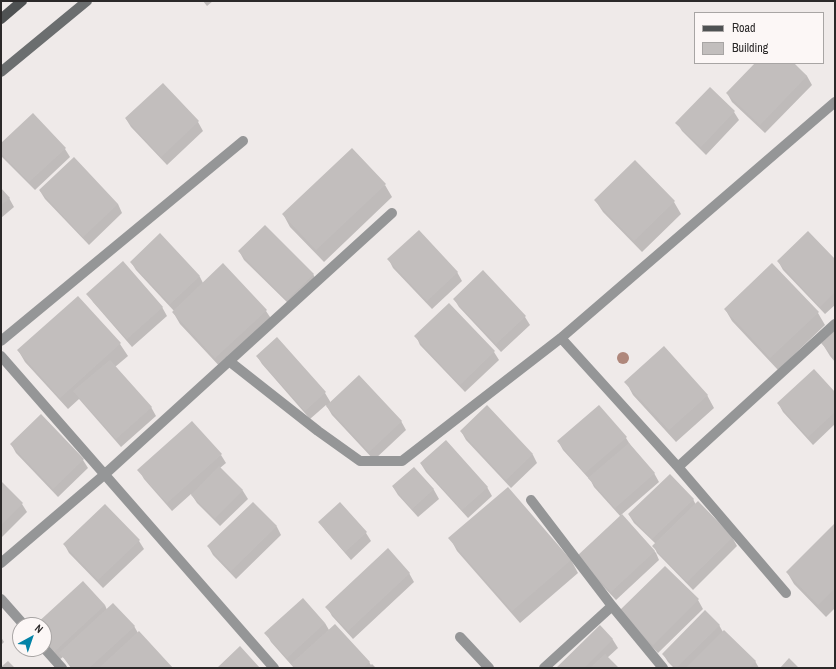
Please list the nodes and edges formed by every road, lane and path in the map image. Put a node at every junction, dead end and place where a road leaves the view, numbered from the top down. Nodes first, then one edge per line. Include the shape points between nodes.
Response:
1 (22, 1) edge
2 (87, 1) edge
3 (1, 19) edge
4 (1, 72) edge
5 (835, 102) edge
6 (243, 142) dead end
7 (392, 213) dead end
8 (835, 324) edge
9 (561, 338) junction
10 (1, 341) edge
11 (1, 356) edge
12 (229, 361) junction
13 (678, 467) junction
14 (104, 475) junction
15 (531, 500) dead end
16 (1, 563) edge
17 (786, 593) dead end
18 (1, 600) edge
19 (612, 606) junction
20 (17, 617) edge
21 (460, 637) dead end
22 (52, 657) edge
23 (62, 668) edge
24 (274, 668) edge
25 (489, 668) edge
26 (544, 668) edge
27 (663, 668) edge

1 - 3 main road
2 - 4 street
5 - 9 street
6 - 10 street
7 - 12 street
8 - 13 street
9 - 12 street via 402,461 360,461
9 - 13 street
11 - 14 street
12 - 14 street
13 - 17 street
14 - 16 street
14 - 24 street
15 - 19 street
18 - 20 street
19 - 26 street
19 - 27 street
21 - 25 street
22 - 23 street

